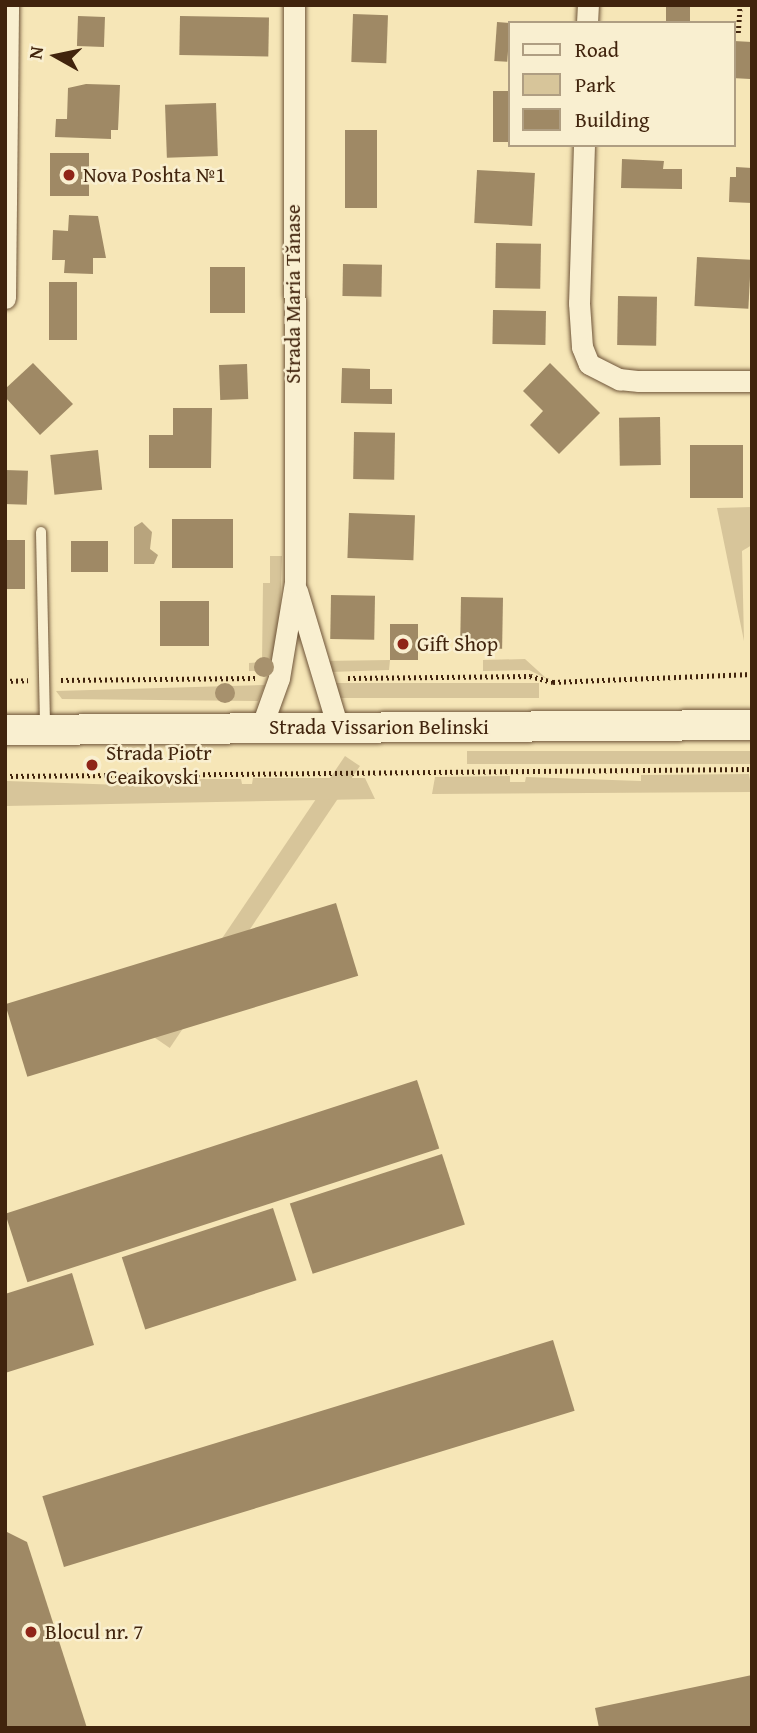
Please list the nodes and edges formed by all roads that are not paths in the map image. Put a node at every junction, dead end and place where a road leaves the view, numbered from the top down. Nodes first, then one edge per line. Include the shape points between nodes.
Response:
1 (8, 5) edge
2 (294, 5) edge
3 (584, 147) edge
4 (5, 298) edge
5 (752, 381) edge
6 (41, 532) dead end
7 (295, 582) junction
8 (752, 724) edge
9 (338, 727) junction
10 (261, 728) junction
11 (5, 730) edge
12 (45, 730) junction

1 - 4 street
2 - 7 street, Strada Maria Tănase
3 - 5 street via 579,303 582,347 589,364 629,380
6 - 12 lane
7 - 9 street, Strada Maria Tănase
7 - 10 street, Strada Maria Tănase via 279,678
8 - 9 main road, Strada Vissarion Belinski
9 - 10 main road, Strada Vissarion Belinski
10 - 12 main road, Strada Vissarion Belinski
11 - 12 main road, Strada Vissarion Belinski

